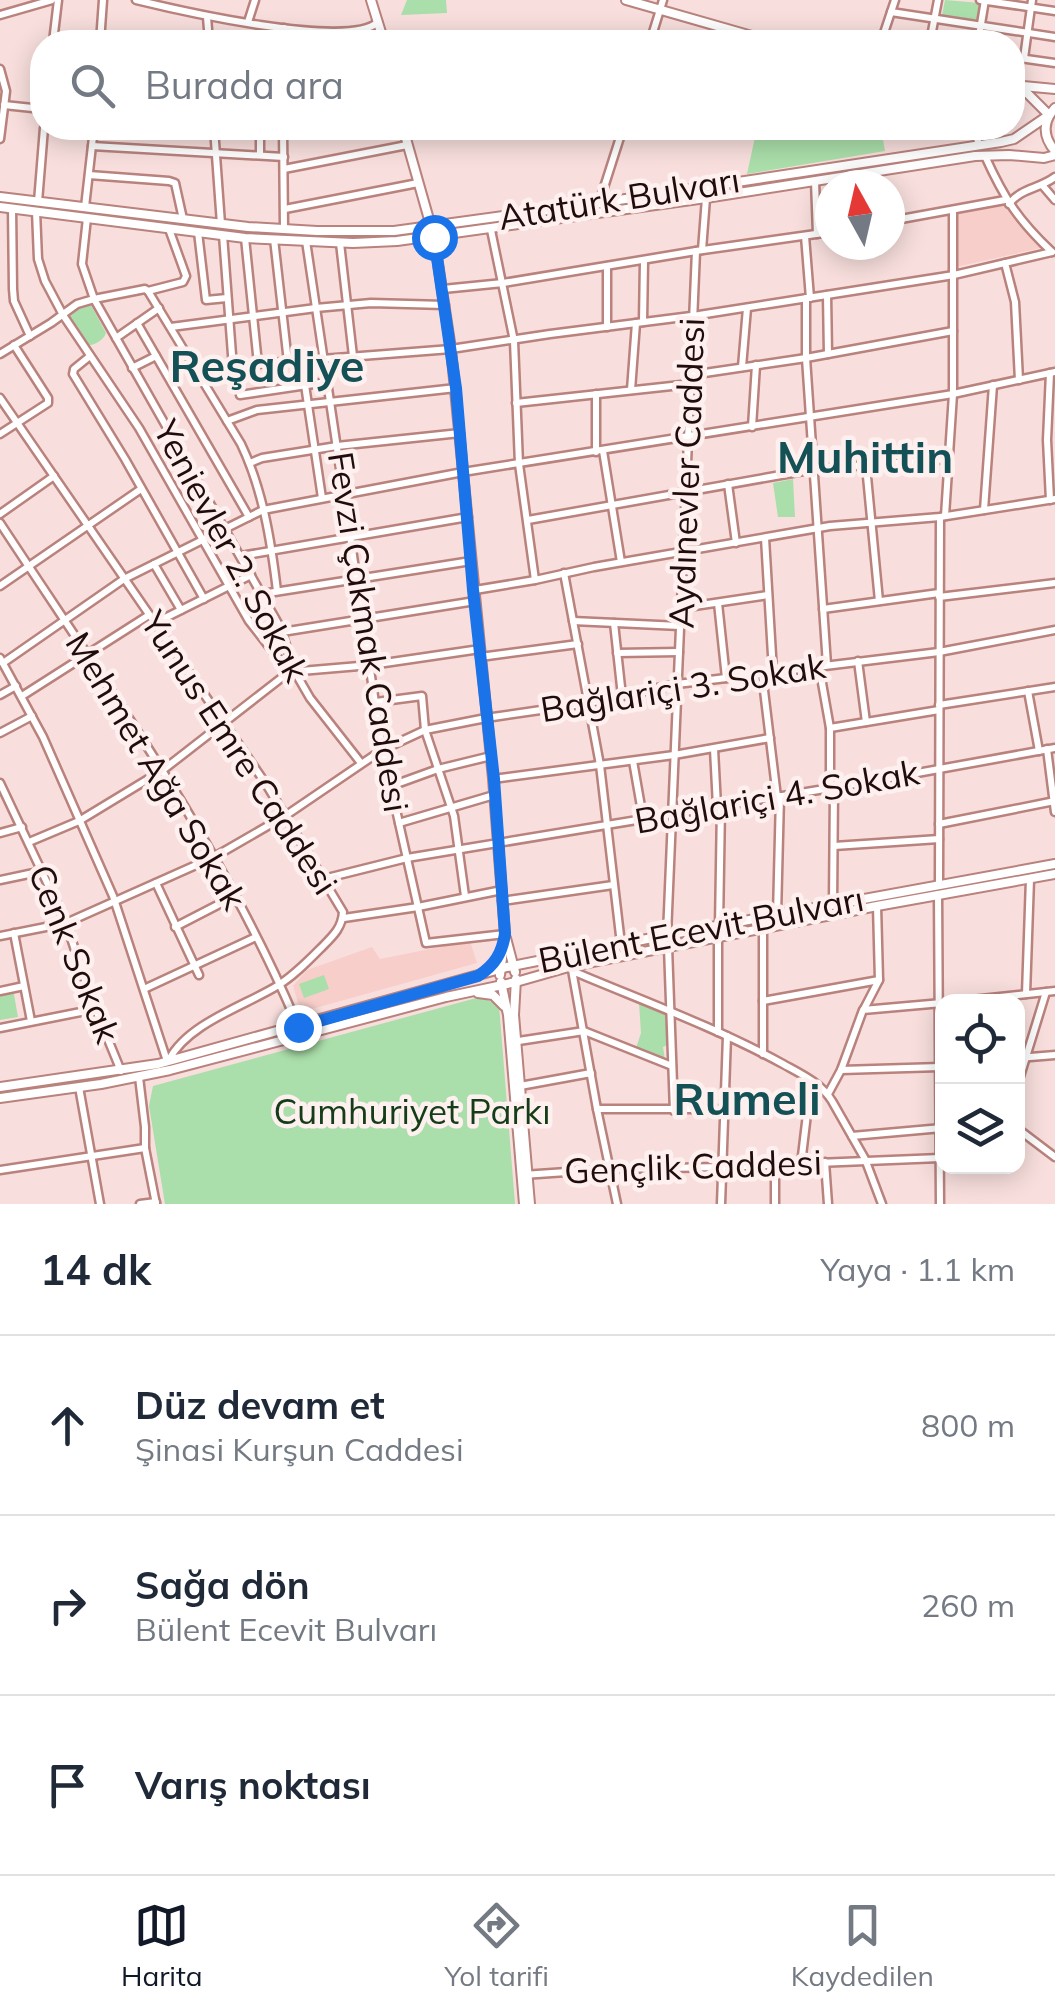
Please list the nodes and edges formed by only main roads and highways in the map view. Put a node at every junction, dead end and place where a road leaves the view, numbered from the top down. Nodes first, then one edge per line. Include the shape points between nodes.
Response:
1 (371, 0) edge
2 (626, 0) edge
3 (380, 30) edge
4 (731, 30) edge
5 (1025, 88) edge
6 (1055, 89) edge
7 (1025, 92) edge
8 (1052, 112) edge
9 (1025, 131) edge
10 (406, 140) edge
11 (1007, 140) edge
12 (1055, 153) edge
13 (0, 197) edge
14 (37, 206) junction
15 (0, 207) edge
16 (430, 227) junction
17 (434, 237) junction
18 (1055, 864) edge
19 (1055, 874) edge
20 (938, 889) junction
21 (506, 945) junction
22 (542, 961) junction
23 (478, 976) junction
24 (508, 976) junction
25 (535, 976) junction
26 (464, 993) junction
27 (511, 1015) junction
28 (165, 1066) junction
29 (122, 1075) junction
30 (0, 1087) edge
31 (0, 1098) edge
32 (527, 1204) edge

1 - 3 main road
2 - 4 main road
5 - 6 main road
7 - 8 main road
8 - 9 main road, Atatürk Bulvarı
8 - 12 main road via 1046,136
10 - 16 main road
11 - 16 main road, Atatürk Bulvarı
12 - 17 main road, Atatürk Bulvarı via 985,156
13 - 14 main road, Atatürk Bulvarı
14 - 15 main road, Atatürk Bulvarı
14 - 16 main road, Atatürk Bulvarı via 284,229
14 - 17 main road, Atatürk Bulvarı via 245,238
16 - 17 main road
17 - 21 main road via 456,388
18 - 20 main road, Bülent Ecevit Bulvarı
19 - 20 main road, Bülent Ecevit Bulvarı
20 - 22 main road, Bülent Ecevit Bulvarı
20 - 25 main road, Bülent Ecevit Bulvarı
21 - 22 main road via 522,958
21 - 23 main road
21 - 24 main road
22 - 24 main road, Bülent Ecevit Bulvarı
23 - 24 main road, Bülent Ecevit Bulvarı
23 - 28 main road, Bülent Ecevit Bulvarı
24 - 25 main road, Bülent Ecevit Bulvarı
24 - 26 main road, Bülent Ecevit Bulvarı
24 - 27 main road
25 - 27 main road via 519,990
26 - 27 main road via 493,995
26 - 28 main road, Bülent Ecevit Bulvarı
27 - 32 main road
28 - 29 main road, Bülent Ecevit Bulvarı
28 - 29 main road via 139,1077
29 - 30 main road, Bülent Ecevit Bulvarı
29 - 31 main road, Bülent Ecevit Bulvarı

